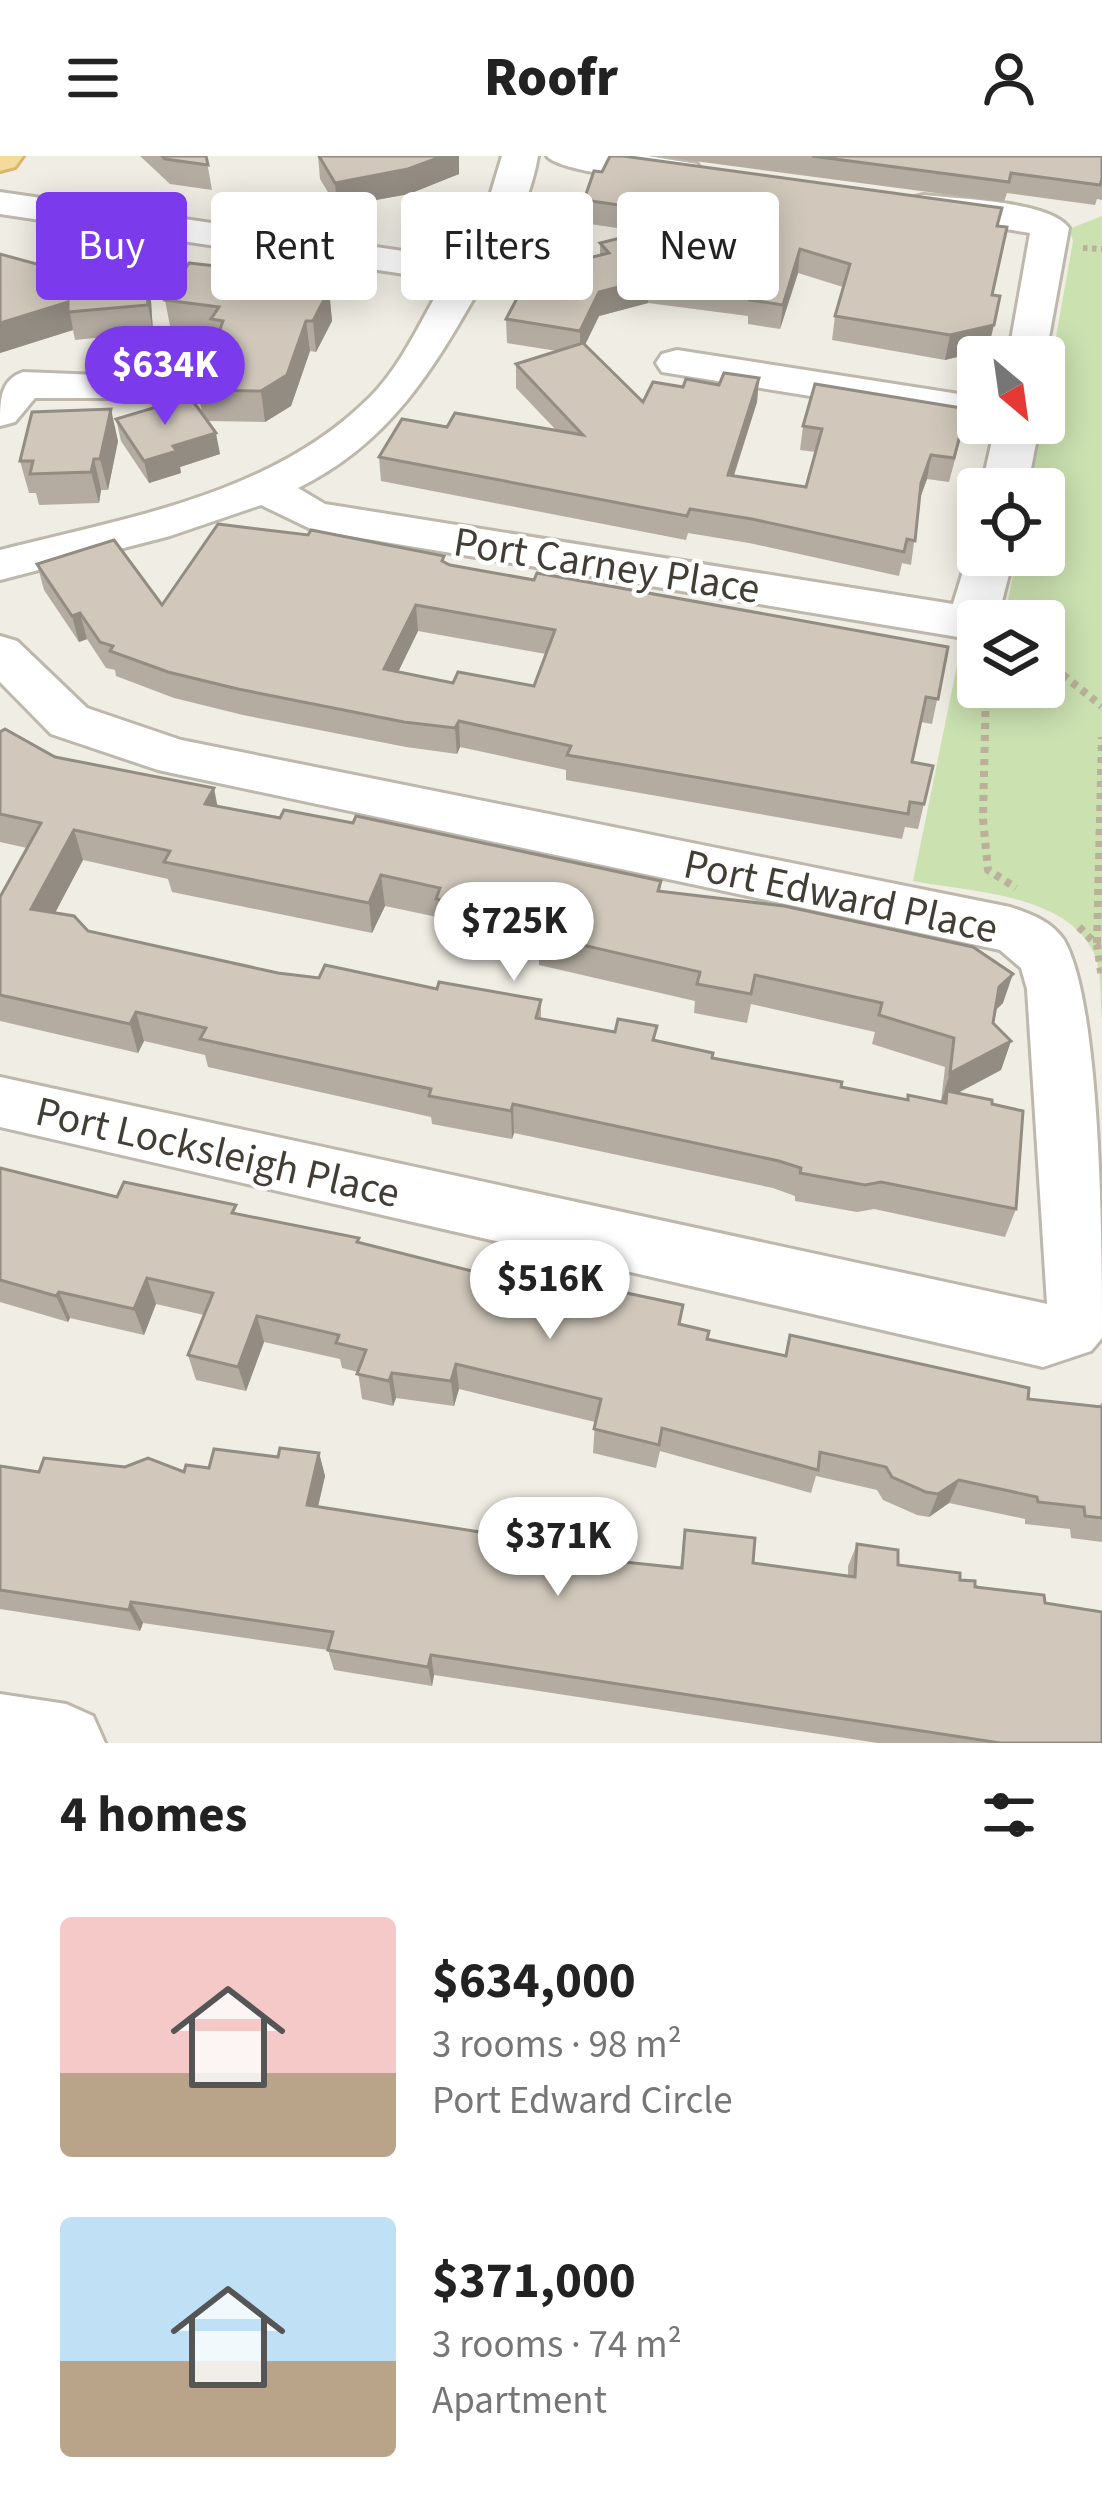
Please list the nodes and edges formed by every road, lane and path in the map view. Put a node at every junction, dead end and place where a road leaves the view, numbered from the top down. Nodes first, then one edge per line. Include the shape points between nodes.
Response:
1 (520, 156) edge
2 (565, 156) edge
3 (730, 179) edge
4 (512, 192) edge
5 (895, 202) edge
6 (0, 203) edge
7 (0, 228) edge
8 (401, 273) edge
9 (401, 281) edge
10 (453, 300) edge
11 (1032, 336) edge
12 (677, 363) dead end
13 (124, 389) dead end
14 (957, 407) edge
15 (0, 413) edge
16 (262, 487) junction
17 (0, 566) edge
18 (986, 576) edge
19 (0, 653) edge
20 (1065, 677) edge
21 (1102, 706) edge
22 (986, 708) edge
23 (1102, 737) edge
24 (1025, 894) dead end
25 (1077, 925) dead end
26 (1097, 945) junction
27 (1102, 978) edge
28 (0, 1102) edge
29 (1067, 1329) joint
30 (0, 1733) edge
31 (66, 1743) edge

1 - 4 street
2 - 3 street
5 - 11 street via 1050,228
6 - 8 street
7 - 9 street
10 - 16 street via 384,408 329,451
12 - 14 street
13 - 15 street via 23,385
16 - 17 street
16 - 18 street, Port Carney Place via 313,516 958,622 979,611
19 - 29 street, Port Edward Place via 70,721 176,757 1010,928 1032,939 1049,959 1056,989 1082,1314
20 - 21 path
22 - 24 path via 988,870
23 - 26 path
25 - 26 path
26 - 27 path
28 - 29 street, Port Locksleigh Place via 1042,1336
30 - 31 street

